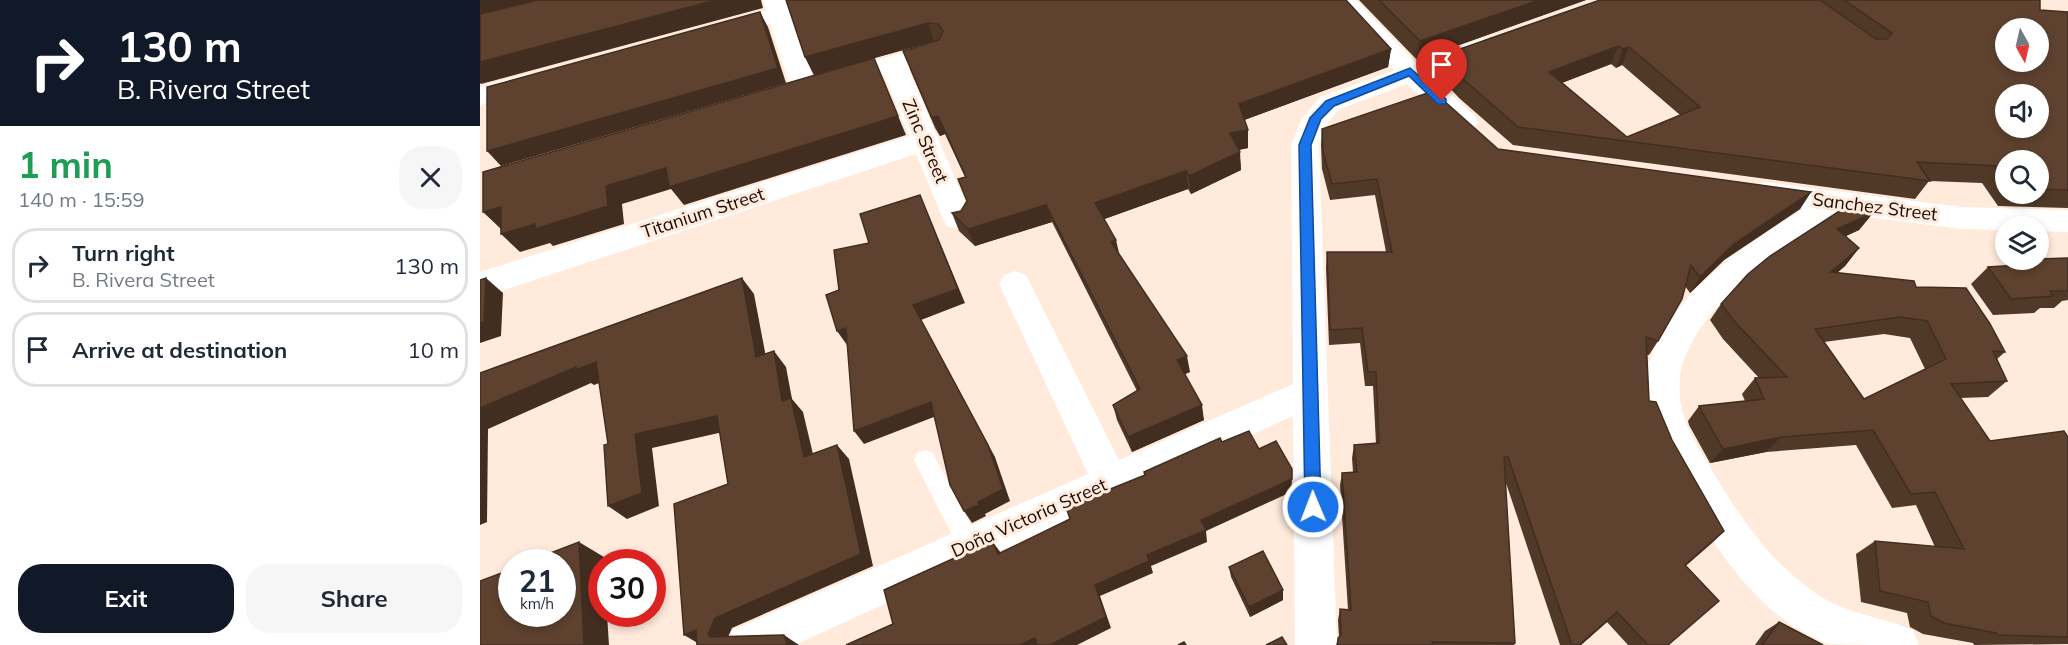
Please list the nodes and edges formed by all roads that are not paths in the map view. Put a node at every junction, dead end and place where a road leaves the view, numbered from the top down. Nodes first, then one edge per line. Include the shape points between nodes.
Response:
1 (1343, 0) edge
2 (777, 7) edge
3 (699, 36) edge
4 (1508, 38) edge
5 (935, 51) edge
6 (892, 64) junction
7 (1410, 72) junction
8 (549, 77) edge
9 (480, 96) edge
10 (1482, 138) edge
11 (925, 141) junction
12 (1733, 188) edge
13 (1839, 202) junction
14 (957, 218) edge
15 (2068, 221) edge
16 (1015, 284) dead end
17 (480, 285) edge
18 (1310, 392) junction
19 (925, 460) dead end
20 (1111, 482) junction
21 (969, 545) junction
22 (748, 645) edge
23 (1316, 645) edge
24 (1898, 645) edge

1 - 7 street
2 - 3 street
2 - 6 street via 793,93
4 - 7 street
5 - 6 street
6 - 11 street, Zinc Street
7 - 10 street
7 - 18 street via 1330,104 1316,118 1305,145
8 - 9 street
11 - 14 street, Zinc Street
11 - 17 street, Titanium Street
12 - 13 street, Sanchez Street
13 - 15 street, Sanchez Street via 1961,218
13 - 24 street via 1759,254 1688,320 1670,351 1664,371 1664,405 1670,427 1716,512 1740,548 1773,584 1806,610 1837,626
16 - 20 street
18 - 20 street, Doña Victoria Street
18 - 23 street
19 - 21 lane
20 - 21 street, Doña Victoria Street
21 - 22 street, Doña Victoria Street

